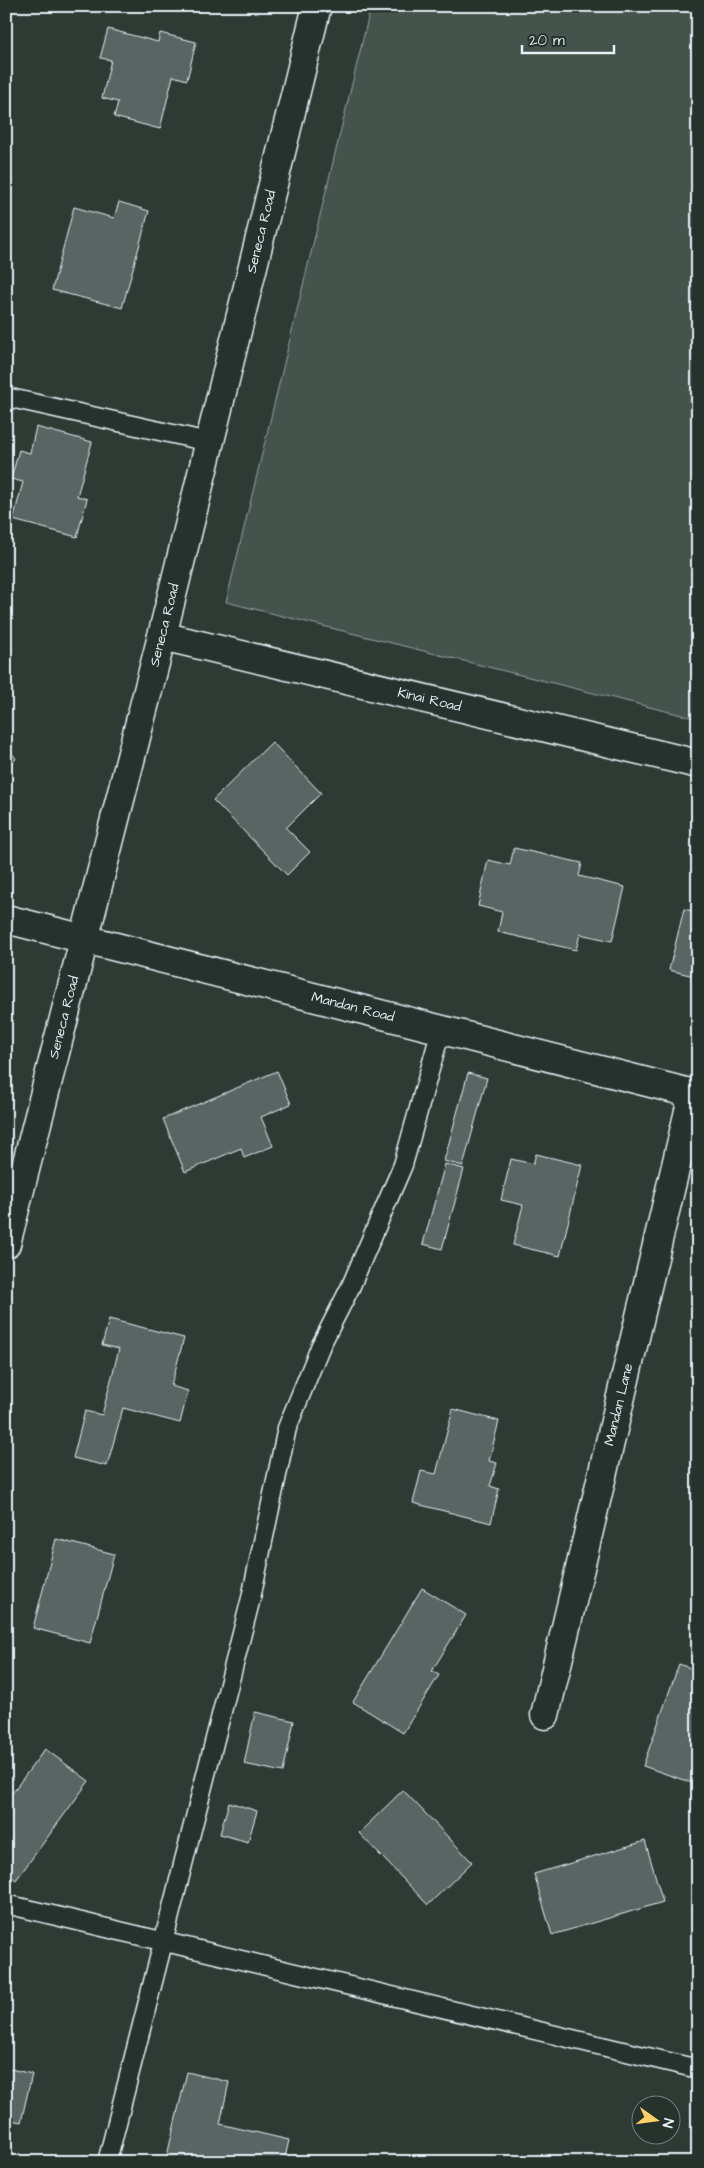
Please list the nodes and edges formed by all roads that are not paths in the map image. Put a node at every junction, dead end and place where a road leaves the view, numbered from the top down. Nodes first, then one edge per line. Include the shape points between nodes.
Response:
1 (317, 6) edge
2 (6, 396) edge
3 (210, 442) junction
4 (162, 636) junction
5 (698, 764) edge
6 (6, 919) edge
7 (83, 938) junction
8 (441, 1030) junction
9 (695, 1094) edge
10 (6, 1244) edge
11 (545, 1715) dead end
12 (6, 1904) edge
13 (164, 1942) junction
14 (698, 2069) edge
15 (107, 2162) edge

1 - 3 street, Seneca Road
2 - 3 lane
3 - 4 street, Seneca Road
4 - 5 street, Kinai Road
4 - 7 street, Seneca Road
6 - 7 street, Mandan Road
7 - 8 street, Mandan Road
7 - 10 street, Seneca Road
8 - 9 street, Mandan Road
8 - 13 lane via 403,1165 350,1288 321,1344 287,1428 252,1598
9 - 11 street, Mandan Lane
12 - 13 lane
13 - 14 lane
13 - 15 lane

